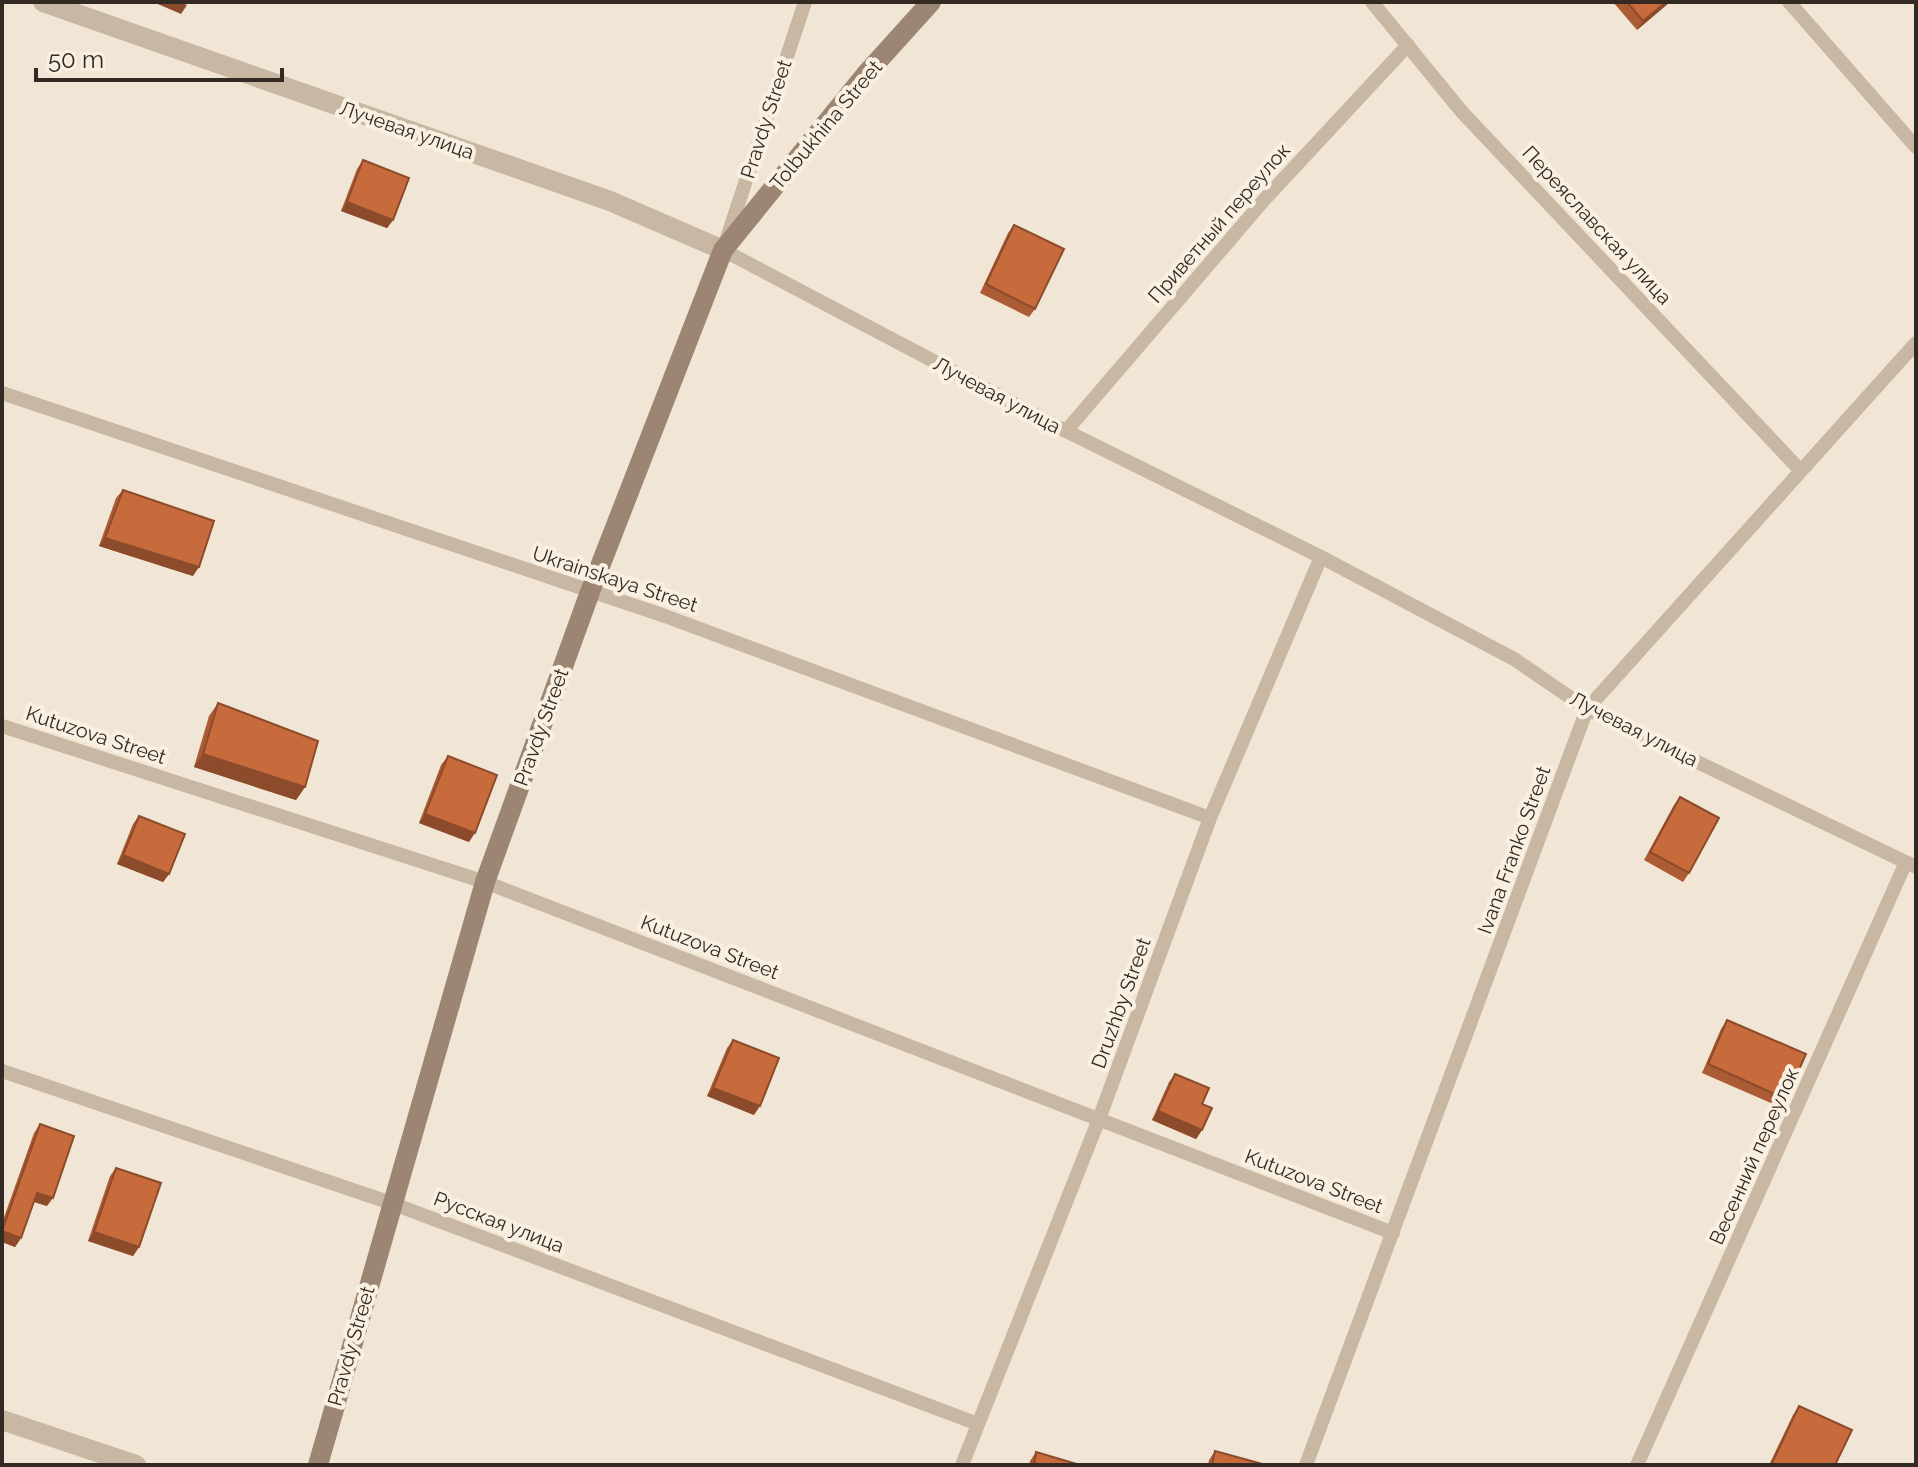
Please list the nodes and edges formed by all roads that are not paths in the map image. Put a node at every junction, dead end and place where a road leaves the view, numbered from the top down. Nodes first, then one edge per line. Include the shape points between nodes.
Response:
1 (43, 2) edge
2 (805, 2) edge
3 (931, 2) edge
4 (1372, 2) edge
5 (1789, 2) edge
6 (1408, 45) junction
7 (1916, 147) edge
8 (723, 250) junction
9 (1916, 343) edge
10 (2, 393) edge
11 (1066, 431) junction
12 (1800, 470) junction
13 (1321, 557) junction
14 (590, 592) junction
15 (1587, 709) junction
16 (2, 726) edge
17 (1210, 818) junction
18 (1911, 864) edge
19 (485, 882) junction
20 (2, 1071) edge
21 (1099, 1119) junction
22 (391, 1203) junction
23 (1393, 1233) junction
24 (2, 1420) edge
25 (978, 1424) junction
26 (136, 1465) edge
27 (318, 1465) edge
28 (962, 1465) edge
29 (1306, 1465) edge
30 (1637, 1465) edge

1 - 8 street, Лучевая улица via 610,201
2 - 8 lane, Pravdy Street
3 - 8 main road, Tolbukhina Street
4 - 6 lane, Переяславская улица
5 - 7 lane
6 - 11 lane, Приветный переулок via 1264,200
6 - 12 lane, Переяславская улица via 1462,112
8 - 11 lane, Лучевая улица
8 - 14 main road, Pravdy Street
9 - 12 lane, Ivana Franko Street
10 - 14 lane, Ukrainskaya Street
11 - 13 lane, Лучевая улица
12 - 15 lane, Ivana Franko Street
13 - 15 lane, Лучевая улица via 1514,659
13 - 17 lane, Druzhby Street
14 - 17 lane, Ukrainskaya Street
14 - 19 main road, Pravdy Street
15 - 18 lane, Лучевая улица
15 - 23 lane, Ivana Franko Street
16 - 19 lane, Kutuzova Street
17 - 21 lane, Druzhby Street
18 - 30 lane, Весенний переулок
19 - 21 lane, Kutuzova Street
19 - 22 main road, Pravdy Street
20 - 22 lane, Русская улица
21 - 23 lane, Kutuzova Street
21 - 25 lane, Druzhby Street
22 - 25 lane, Русская улица
22 - 27 main road, Pravdy Street
23 - 29 lane, Ivana Franko Street
24 - 26 street
25 - 28 lane, Druzhby Street

